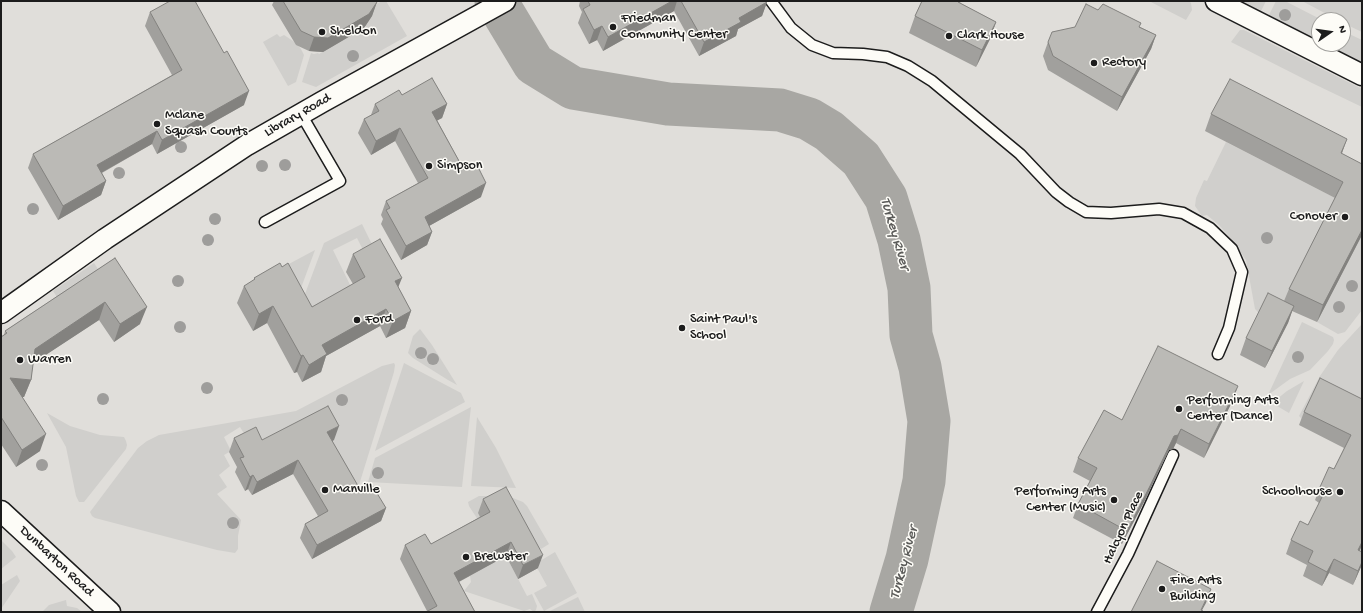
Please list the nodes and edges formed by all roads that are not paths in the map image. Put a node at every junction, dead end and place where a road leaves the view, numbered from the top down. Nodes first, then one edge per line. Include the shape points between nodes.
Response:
1 (505, 1) edge
2 (771, 1) edge
3 (1216, 1) edge
4 (1362, 75) edge
5 (301, 114) junction
6 (265, 222) dead end
7 (1, 313) edge
8 (1218, 354) dead end
9 (1173, 455) edge
10 (1, 511) edge
11 (110, 612) edge
12 (1097, 612) edge

1 - 5 street, Library Road
2 - 8 lane via 791,28 812,45 833,53 887,57 932,80 1020,154 1056,192 1086,212 1111,214 1159,208 1183,213 1210,228 1232,249 1242,272 1229,328
3 - 4 street
5 - 6 lane via 340,181
5 - 7 street, Library Road via 247,145 105,239
9 - 12 lane, Halcyon Place via 1128,554
10 - 11 street, Dunbarton Road

